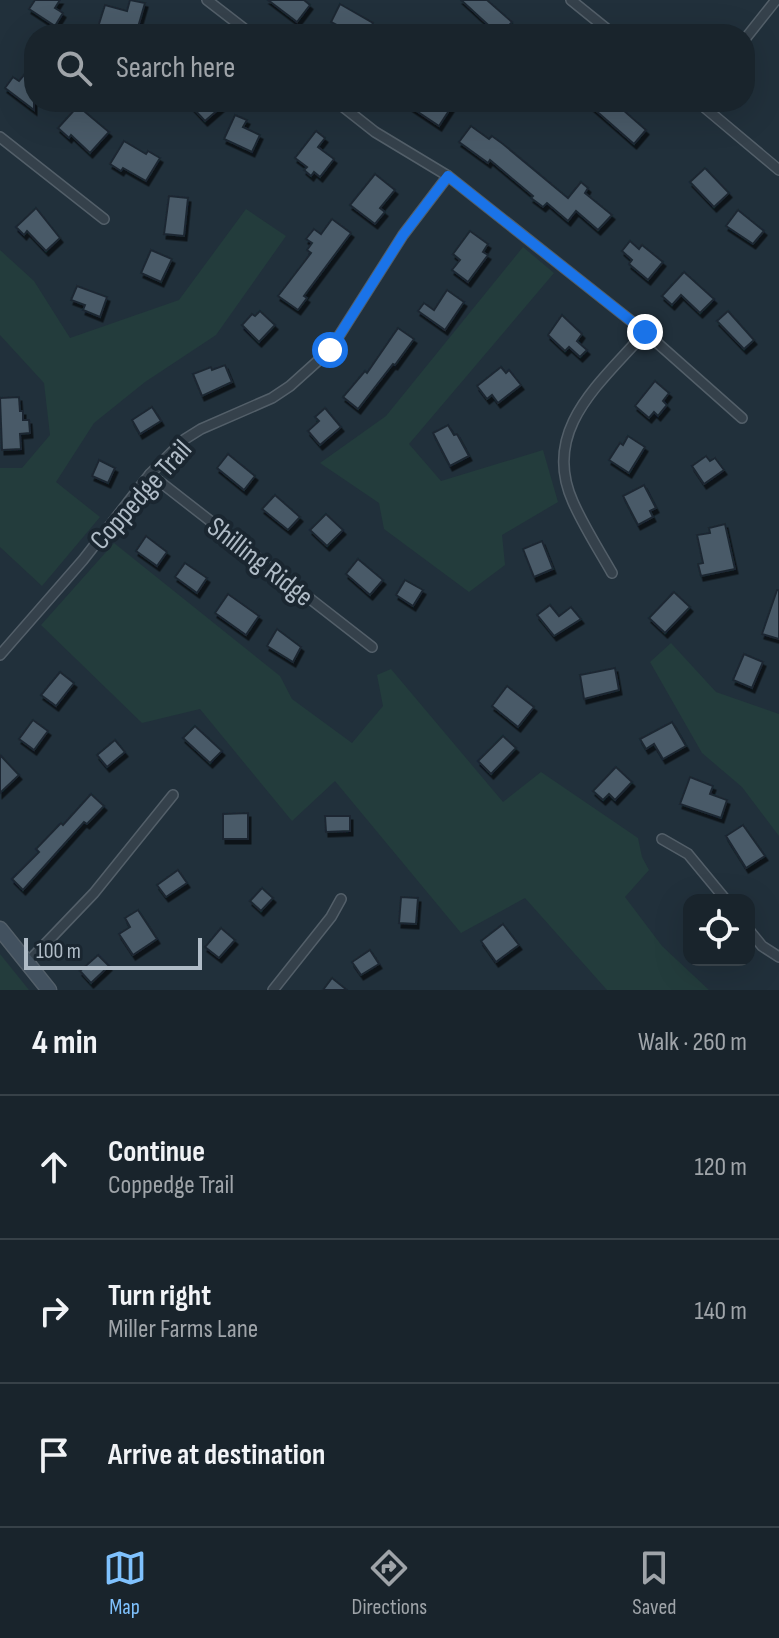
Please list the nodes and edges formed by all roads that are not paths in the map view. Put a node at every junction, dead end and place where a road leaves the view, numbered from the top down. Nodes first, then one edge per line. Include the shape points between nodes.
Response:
1 (207, 0) edge
2 (571, 0) edge
3 (776, 0) edge
4 (238, 24) edge
5 (601, 24) edge
6 (755, 26) edge
7 (350, 112) edge
8 (710, 112) edge
9 (0, 137) edge
10 (779, 170) edge
11 (448, 176) junction
12 (104, 219) dead end
13 (645, 332) junction
14 (742, 418) dead end
15 (150, 474) junction
16 (612, 573) dead end
17 (372, 647) dead end
18 (0, 655) edge
19 (173, 795) dead end
20 (662, 839) dead end
21 (721, 894) edge
22 (341, 899) dead end
23 (0, 929) edge
24 (755, 937) edge
25 (779, 957) edge
26 (28, 962) junction
27 (49, 990) edge
28 (273, 990) edge

1 - 4 street
2 - 5 street
3 - 6 street
7 - 11 street
8 - 10 street
9 - 12 street
11 - 13 street
11 - 15 street, Coppedge Trail via 403,235 330,350 272,398 185,439
13 - 14 street
13 - 16 street via 580,408 565,438 567,487
15 - 17 street, Shilling Ridge
15 - 18 street, Coppedge Trail
19 - 26 street via 94,893
20 - 21 street via 688,854
22 - 28 street
23 - 26 street
24 - 25 street
26 - 27 street

